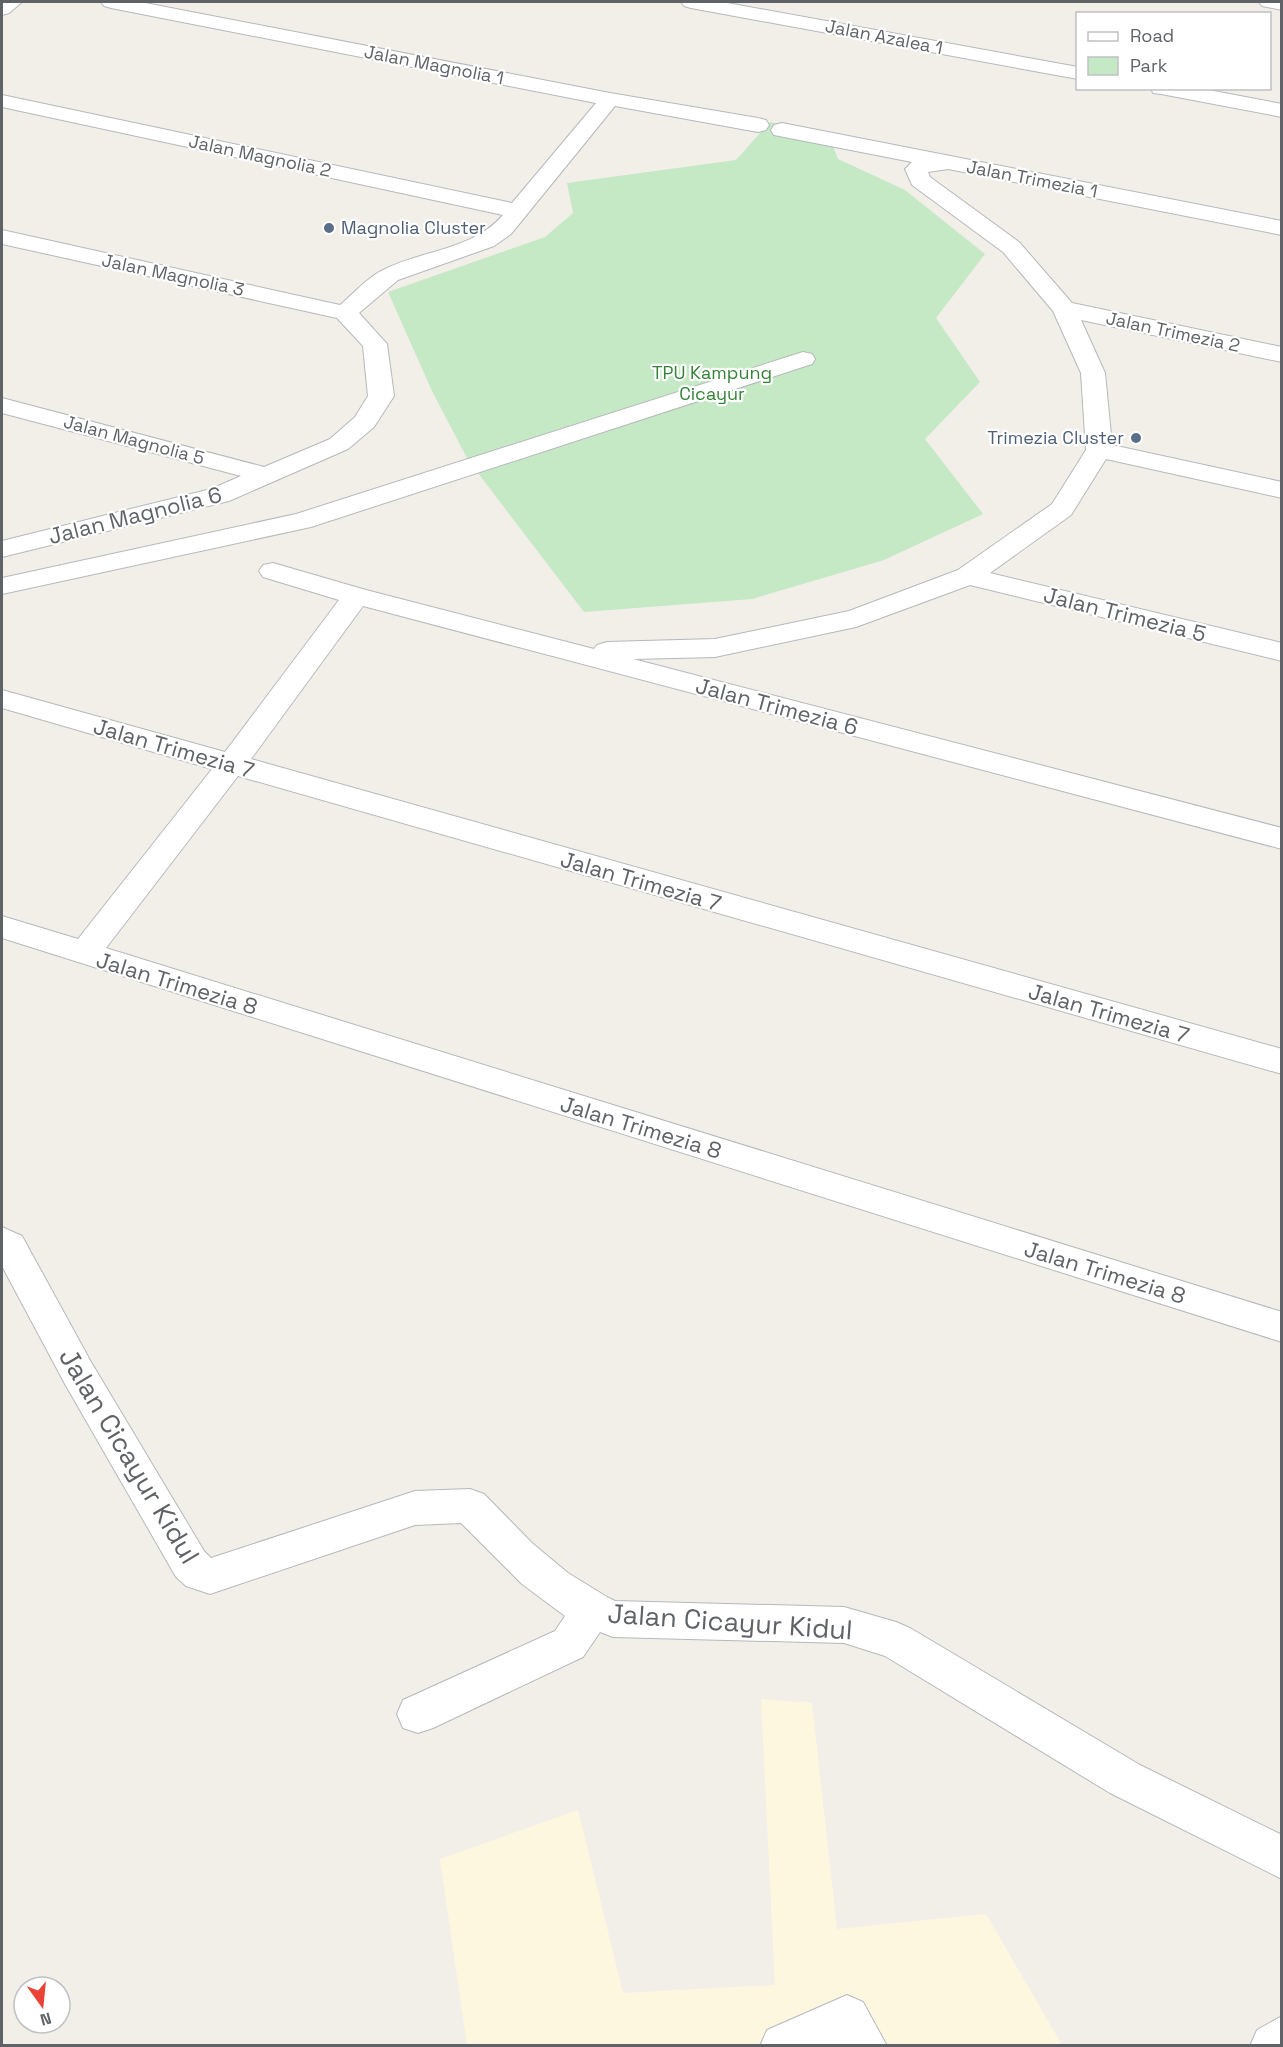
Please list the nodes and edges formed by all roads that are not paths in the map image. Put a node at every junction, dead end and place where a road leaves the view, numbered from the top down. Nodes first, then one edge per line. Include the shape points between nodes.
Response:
1 (12, 2) edge
2 (111, 2) edge
3 (691, 2) edge
4 (1269, 2) edge
5 (1281, 4) edge
6 (2, 9) edge
7 (1076, 73) edge
8 (1171, 90) edge
9 (610, 99) junction
10 (2, 100) edge
11 (1281, 111) edge
12 (758, 126) dead end
13 (782, 130) dead end
14 (946, 163) junction
15 (518, 211) junction
16 (1281, 228) edge
17 (2, 237) edge
18 (1064, 309) junction
19 (345, 313) junction
20 (1281, 355) edge
21 (802, 359) dead end
22 (2, 405) edge
23 (1099, 450) junction
24 (266, 475) junction
25 (1281, 490) edge
26 (2, 549) edge
27 (273, 571) dead end
28 (968, 576) junction
29 (2, 586) edge
30 (356, 596) junction
31 (570, 651) junction
32 (1281, 652) edge
33 (2, 699) edge
34 (231, 765) junction
35 (1281, 839) edge
36 (2, 927) edge
37 (84, 954) junction
38 (1281, 1062) edge
39 (2, 1241) edge
40 (1281, 1327) edge
41 (591, 1611) junction
42 (418, 1714) dead end
43 (1281, 1858) edge
44 (1281, 2039) edge
45 (783, 2046) edge
46 (864, 2046) edge
47 (1273, 2046) edge

1 - 6 street
2 - 9 street, Jalan Magnolia 1
3 - 7 street, Jalan Azalea 1
4 - 5 street
8 - 11 street
9 - 12 street, Jalan Magnolia 1
9 - 15 street
10 - 15 street, Jalan Magnolia 2
13 - 14 street, Jalan Trimezia 1
14 - 16 street, Jalan Trimezia 1
14 - 18 street via 916,169 920,180 1011,246
15 - 19 street via 486,241 390,275
17 - 19 street, Jalan Magnolia 3
18 - 20 street, Jalan Trimezia 2
18 - 23 street via 1093,373
19 - 24 street, Jalan Magnolia 6 via 375,344 381,396 365,422 339,444
21 - 29 street via 302,521
22 - 24 street, Jalan Magnolia 5
23 - 25 street
23 - 28 street via 1062,509
24 - 26 street, Jalan Magnolia 6 via 219,495
27 - 30 street, Jalan Trimezia 6
28 - 31 street via 856,618 715,648
28 - 32 street, Jalan Trimezia 5
30 - 31 street, Jalan Trimezia 6
30 - 34 street
31 - 35 street, Jalan Trimezia 6
33 - 34 street, Jalan Trimezia 7
34 - 37 street
34 - 38 street, Jalan Trimezia 7
36 - 37 street, Jalan Trimezia 8
37 - 40 street, Jalan Trimezia 8
39 - 41 street, Jalan Cicayur Kidul via 9,1246 190,1564 200,1573 210,1576 415,1508 470,1506 508,1546
41 - 42 street via 569,1644
41 - 43 street, Jalan Cicayur Kidul via 613,1619 844,1625 896,1641 1125,1779
44 - 47 street
45 - 46 street via 847,2018

